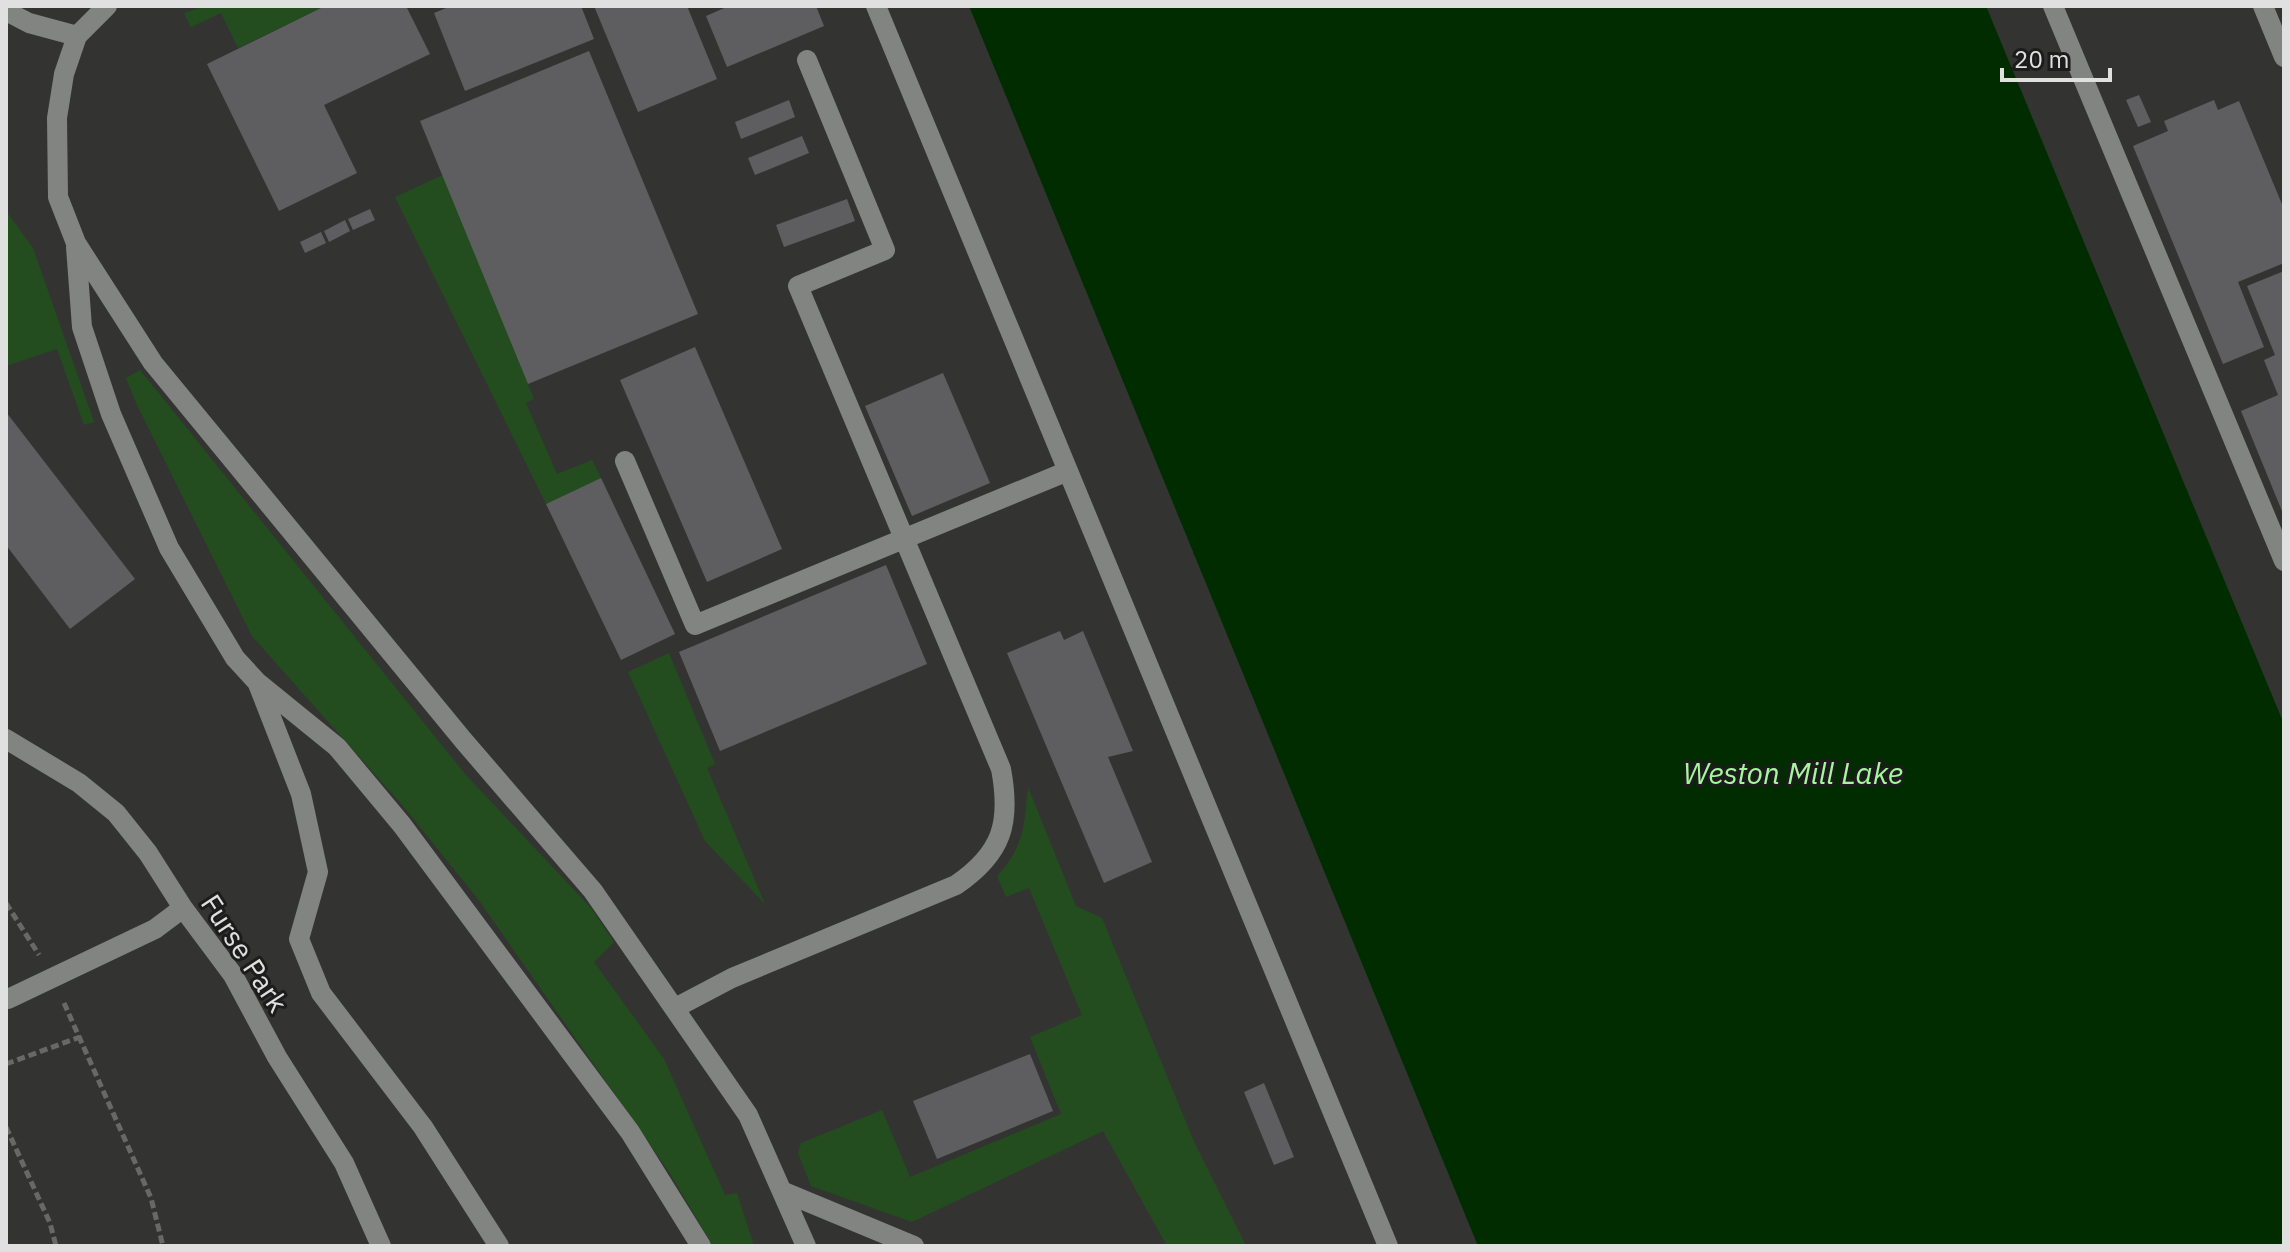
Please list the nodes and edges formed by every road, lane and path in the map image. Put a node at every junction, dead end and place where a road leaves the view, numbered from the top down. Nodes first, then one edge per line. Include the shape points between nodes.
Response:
1 (107, 6) edge
2 (876, 6) edge
3 (2053, 6) edge
4 (2263, 6) edge
5 (6, 11) edge
6 (77, 36) junction
7 (2284, 57) edge
8 (807, 60) dead end
9 (76, 243) junction
10 (625, 461) dead end
11 (1068, 471) junction
12 (904, 539) junction
13 (2284, 561) edge
14 (257, 682) junction
15 (6, 739) edge
16 (6, 903) edge
17 (183, 908) junction
18 (53, 977) junction
19 (8, 999) dead end
20 (675, 1008) junction
21 (80, 1037) junction
22 (6, 1064) edge
23 (6, 1127) edge
24 (784, 1192) junction
25 (56, 1246) edge
26 (163, 1246) edge
27 (378, 1246) edge
28 (499, 1246) edge
29 (701, 1246) edge
30 (806, 1246) edge
31 (914, 1246) edge
32 (1388, 1246) edge

1 - 6 street
2 - 11 street
3 - 13 street
4 - 7 street
5 - 6 street
6 - 9 street via 64,74 56,165 58,197
8 - 12 street via 885,250 798,286
9 - 14 street via 82,327 111,414 169,548 235,658
9 - 20 street via 153,363 593,891
10 - 12 street via 695,625
11 - 12 street
11 - 32 street
12 - 20 street via 1001,769 1007,815 998,844 956,885 732,978
14 - 28 street via 301,794 318,872 299,939 321,993 423,1127
14 - 29 street via 337,747 402,825 630,1132
15 - 17 street, Furse Park via 79,783 116,813
16 - 18 path
17 - 18 street via 155,929
17 - 27 street, Furse Park via 233,975 344,1163
18 - 19 street
18 - 21 path
20 - 24 street via 748,1115
21 - 22 path
21 - 26 path via 151,1198
23 - 25 path
24 - 30 street
24 - 31 street

